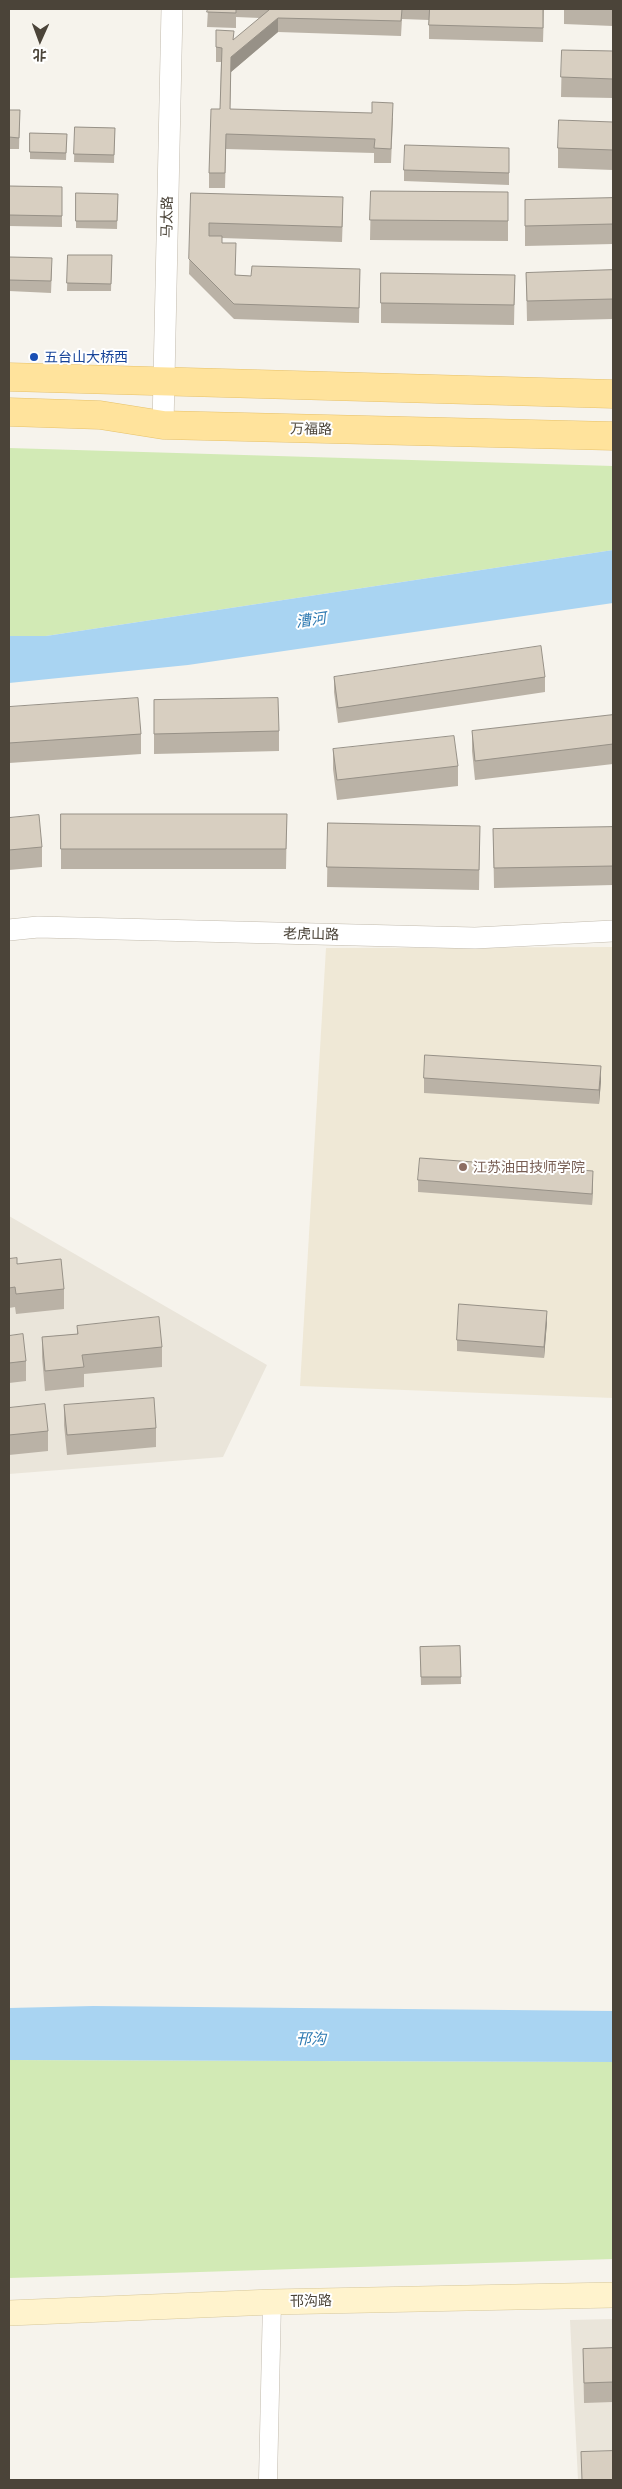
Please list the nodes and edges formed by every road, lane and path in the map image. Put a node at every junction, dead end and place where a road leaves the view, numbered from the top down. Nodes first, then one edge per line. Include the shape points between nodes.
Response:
1 (172, 9) edge
2 (9, 377) edge
3 (164, 382) junction
4 (613, 394) edge
5 (9, 412) edge
6 (163, 425) junction
7 (613, 436) edge
8 (9, 930) edge
9 (613, 931) edge
10 (613, 2280) edge
11 (613, 2295) edge
12 (9, 2296) edge
13 (272, 2302) junction
14 (9, 2313) edge
15 (268, 2480) edge

1 - 3 street, 马太路
2 - 3 main road
3 - 4 main road
3 - 6 street, 马太路
5 - 6 main road, 万福路 via 100,414
6 - 7 main road, 万福路
8 - 9 street, 老虎山路 via 38,927 475,938
10 - 12 main road, 邗沟路
11 - 13 main road, 邗沟路
13 - 14 main road, 邗沟路
13 - 15 street

